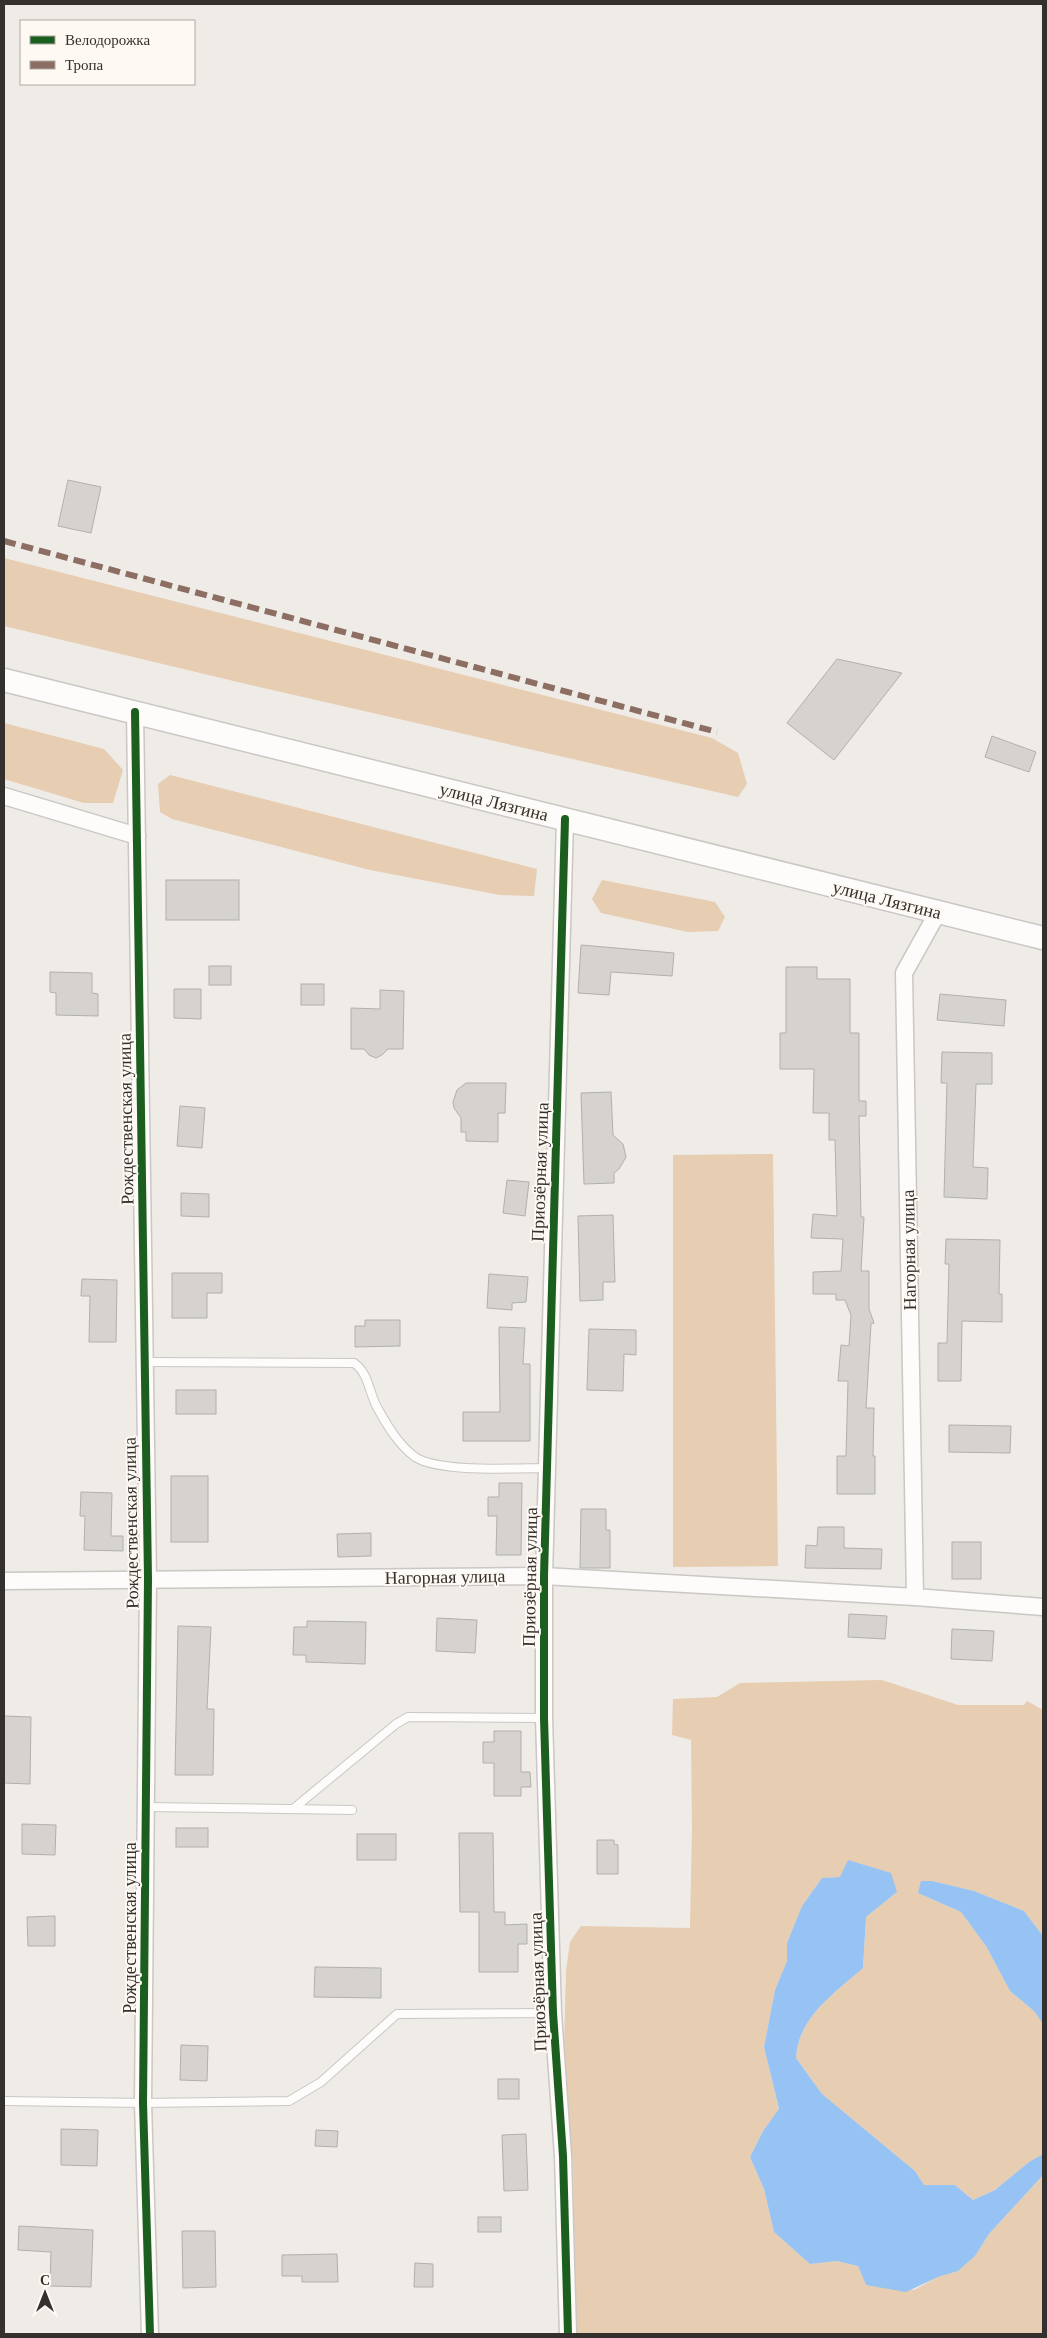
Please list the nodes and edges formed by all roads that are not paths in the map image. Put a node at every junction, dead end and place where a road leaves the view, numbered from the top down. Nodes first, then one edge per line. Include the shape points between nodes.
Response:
1 (4, 680) edge
2 (135, 712) junction
3 (4, 796) edge
4 (565, 819) junction
5 (137, 836) junction
6 (938, 912) junction
7 (1043, 938) edge
8 (144, 1362) junction
9 (547, 1468) junction
10 (544, 1576) junction
11 (148, 1579) junction
12 (4, 1580) edge
13 (916, 1597) junction
14 (1043, 1607) edge
15 (544, 1718) junction
16 (146, 1807) junction
17 (293, 1809) junction
18 (352, 1810) dead end
19 (553, 2013) junction
20 (4, 2101) edge
21 (143, 2103) junction
22 (150, 2334) edge
23 (568, 2334) edge

1 - 2 main road, улица Лязгина
2 - 4 main road, улица Лязгина
2 - 5 street, Рождественская улица
3 - 5 street
4 - 6 main road, улица Лязгина
4 - 9 street, Приозёрная улица
5 - 8 street, Рождественская улица
6 - 7 main road, улица Лязгина
6 - 13 street, Нагорная улица via 904,972
8 - 9 lane via 354,1363 362,1368 376,1407 400,1444 417,1458 436,1464 478,1468
8 - 11 street, Рождественская улица
9 - 10 street, Приозёрная улица
10 - 11 street, Нагорная улица
10 - 13 street, Нагорная улица
10 - 15 street, Приозёрная улица
11 - 12 street, Нагорная улица
11 - 16 street, Рождественская улица
13 - 14 street, Нагорная улица
15 - 17 lane via 408,1717
15 - 19 street, Приозёрная улица
16 - 17 lane
16 - 21 street, Рождественская улица
17 - 18 lane
19 - 21 lane via 397,2014 321,2082 289,2101
19 - 23 street, Приозёрная улица via 563,2156
20 - 21 lane
21 - 22 street, Рождественская улица

